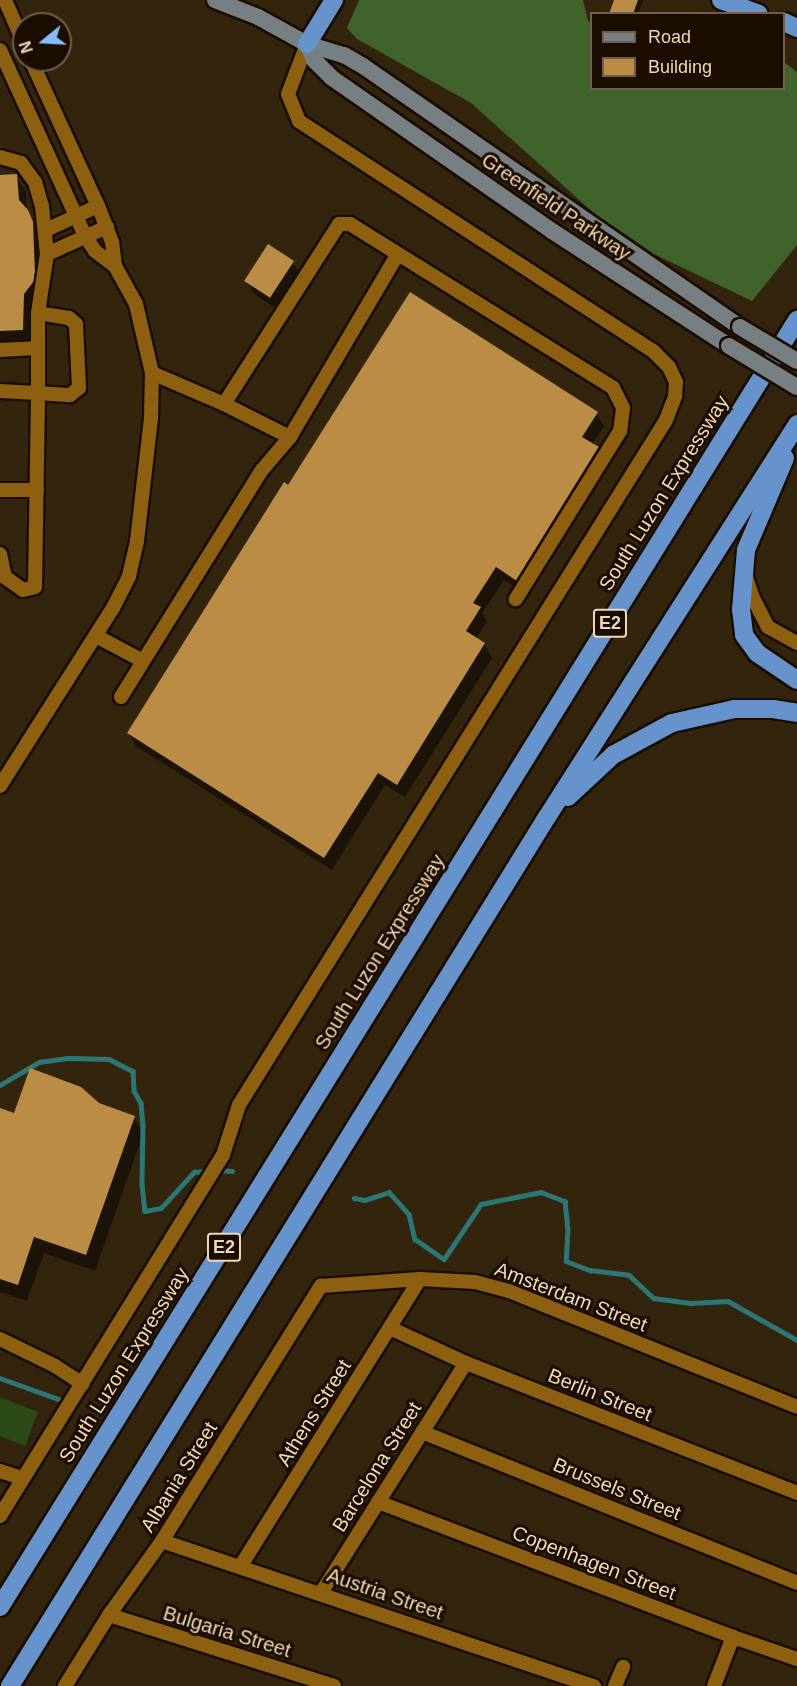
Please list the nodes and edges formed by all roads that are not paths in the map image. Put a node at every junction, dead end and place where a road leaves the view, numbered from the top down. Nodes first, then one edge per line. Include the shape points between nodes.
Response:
1 (5, 0) edge
2 (215, 0) edge
3 (334, 0) edge
4 (721, 0) edge
5 (754, 12) edge
6 (12, 16) edge
7 (307, 44) junction
8 (0, 50) edge
9 (37, 72) edge
10 (0, 157) edge
11 (98, 206) junction
12 (77, 218) junction
13 (107, 227) junction
14 (46, 230) junction
15 (85, 236) junction
16 (47, 254) junction
17 (398, 254) junction
18 (115, 266) junction
19 (38, 313) junction
20 (797, 320) edge
21 (36, 348) junction
22 (0, 350) edge
23 (797, 361) edge
24 (152, 373) junction
25 (797, 387) edge
26 (0, 391) edge
27 (38, 393) junction
28 (224, 404) junction
29 (797, 424) edge
30 (797, 430) edge
31 (290, 437) junction
32 (0, 490) edge
33 (37, 490) junction
34 (0, 554) edge
35 (743, 568) junction
36 (516, 599) dead end
37 (96, 636) junction
38 (797, 643) edge
39 (143, 661) junction
40 (797, 680) edge
41 (121, 697) dead end
42 (797, 713) edge
43 (0, 786) edge
44 (547, 817) junction
45 (420, 1279) junction
46 (321, 1286) joint
47 (390, 1328) junction
48 (0, 1339) edge
49 (466, 1363) junction
50 (83, 1384) junction
51 (797, 1407) edge
52 (422, 1432) junction
53 (0, 1471) edge
54 (22, 1478) junction
55 (797, 1493) edge
56 (378, 1502) junction
57 (0, 1516) edge
58 (162, 1541) junction
59 (240, 1567) junction
60 (797, 1583) edge
61 (321, 1593) junction
62 (0, 1607) edge
63 (109, 1615) junction
64 (733, 1637) junction
65 (797, 1659) edge
66 (623, 1666) dead end
67 (10, 1686) edge
68 (65, 1686) edge
69 (334, 1686) edge
70 (594, 1686) edge
71 (615, 1686) edge
72 (714, 1686) edge

1 - 6 street
2 - 7 main road, Greenfield Parkway via 258,17
3 - 7 highway
4 - 5 highway
7 - 23 main road, Greenfield Parkway, bridge via 344,55 363,66 740,327
7 - 25 main road, Greenfield Parkway, bridge via 314,60 332,78 552,231
7 - 50 street via 288,94 299,121 653,351 669,367 676,382 675,396 666,420 239,1106 223,1155
8 - 12 street
9 - 11 street
10 - 14 street via 21,163 35,182
11 - 12 street
11 - 13 street
12 - 14 street
12 - 15 street
13 - 15 street
13 - 18 street
14 - 16 street
15 - 16 street
15 - 18 street via 95,251
16 - 19 street
17 - 28 street via 350,224 339,224
17 - 31 street
17 - 36 street via 613,388 623,408 620,431
18 - 24 street via 136,304
19 - 21 street
19 - 27 street via 69,318 76,324 79,388 70,395
20 - 62 highway, South Luzon Expressway / E2
21 - 22 street
21 - 27 street
24 - 28 street
24 - 37 street via 151,419 129,576
26 - 27 street
27 - 33 street
28 - 31 street
29 - 44 highway, E2
30 - 35 highway via 746,549
31 - 39 street via 262,470
32 - 33 street
33 - 34 street via 35,587 23,590 5,577
35 - 38 street via 768,627
35 - 40 highway via 744,635 757,653
37 - 39 street
37 - 43 street
39 - 41 street
42 - 44 highway via 734,709 672,723 613,755
44 - 67 highway, E2
45 - 46 street, Amsterdam Street
45 - 47 street, Athens Street
45 - 51 street, Amsterdam Street via 475,1281 509,1291
46 - 58 street, Albania Street
47 - 49 street, Berlin Street
47 - 59 street, Athens Street
48 - 50 street
49 - 52 street, Barcelona Street
49 - 55 street, Berlin Street
50 - 54 street
52 - 56 street, Barcelona Street
52 - 60 street, Brussels Street
53 - 54 street
54 - 57 street
56 - 61 street, Barcelona Street
56 - 64 street, Copenhagen Street
58 - 59 street, Austria Street
58 - 63 street, Albania Street
59 - 61 street, Austria Street
61 - 70 street, Austria Street
63 - 68 street, Albania Street
63 - 69 street, Bulgaria Street
64 - 65 street, Copenhagen Street
64 - 72 street
66 - 71 street

